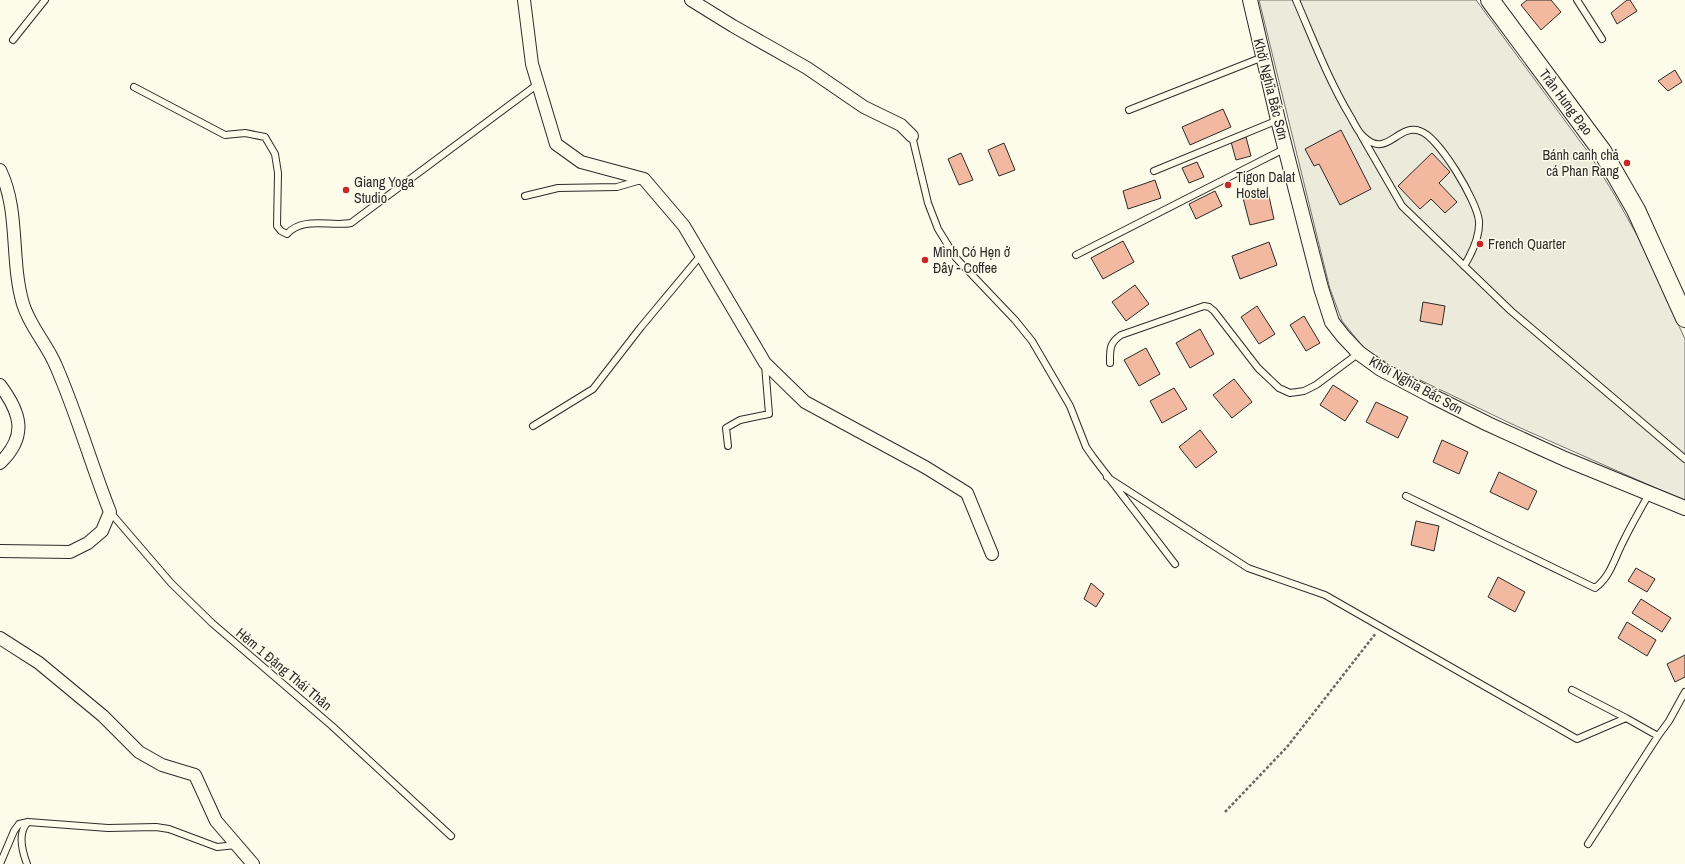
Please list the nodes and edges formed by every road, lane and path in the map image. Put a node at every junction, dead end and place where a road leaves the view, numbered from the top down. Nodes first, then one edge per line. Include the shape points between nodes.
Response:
1 (45, 0) edge
2 (524, 0) edge
3 (692, 0) edge
4 (1250, 0) edge
5 (1296, 0) edge
6 (1490, 0) edge
7 (1577, 0) edge
8 (1602, 39) dead end
9 (13, 40) dead end
10 (1263, 57) junction
11 (538, 84) junction
12 (134, 87) dead end
13 (1129, 110) dead end
14 (1278, 120) junction
15 (1361, 135) junction
16 (912, 136) joint
17 (1286, 148) junction
18 (0, 170) edge
19 (1154, 171) dead end
20 (644, 179) junction
21 (525, 196) dead end
22 (701, 255) junction
23 (1076, 255) dead end
24 (1464, 266) junction
25 (1685, 318) edge
26 (1359, 353) junction
27 (1110, 363) dead end
28 (765, 364) junction
29 (0, 385) edge
30 (533, 426) dead end
31 (728, 446) dead end
32 (1685, 458) edge
33 (0, 463) edge
34 (1107, 477) junction
35 (1649, 494) junction
36 (1406, 496) dead end
37 (1685, 508) edge
38 (110, 512) junction
39 (0, 551) edge
40 (992, 554) dead end
41 (1175, 564) dead end
42 (1380, 628) junction
43 (0, 638) edge
44 (1572, 690) dead end
45 (1685, 692) edge
46 (1626, 718) junction
47 (1658, 736) junction
48 (1225, 812) dead end
49 (28, 822) junction
50 (451, 836) dead end
51 (1588, 844) dead end
52 (236, 845) junction
53 (0, 864) edge
54 (27, 864) edge
55 (253, 864) edge

1 - 9 lane
2 - 11 street via 532,64
3 - 16 street via 807,68 864,107 901,125
4 - 10 street, Khởi Nghĩa Bắc Sơn
5 - 15 lane via 1337,95
6 - 25 main road, Trần Hưng Đạo via 1602,151 1636,210
7 - 8 lane
10 - 13 lane
10 - 14 street, Khởi Nghĩa Bắc Sơn
11 - 12 lane via 351,223 307,223 291,229 287,234 277,226 278,173 275,154 264,137 245,133 225,135
11 - 20 street via 556,144 581,162
14 - 17 street, Khởi Nghĩa Bắc Sơn
14 - 19 lane
15 - 24 lane via 1402,206
15 - 24 lane via 1376,145 1386,143 1409,130 1420,131 1439,147 1465,185 1479,220 1475,247
16 - 34 lane via 928,204 938,229 956,258 1032,341 1070,406 1086,447
17 - 23 lane
17 - 26 street, Khởi Nghĩa Bắc Sơn via 1332,322
18 - 38 street via 12,207 16,266 24,306 56,364
20 - 21 lane via 617,187 558,188
20 - 22 street via 684,226
22 - 28 street
22 - 30 lane via 593,389
24 - 32 lane via 1511,311
26 - 27 lane via 1316,385 1290,393 1279,388 1258,368 1214,311 1204,306 1121,335 1110,349
26 - 35 street, Khởi Nghĩa Bắc Sơn via 1381,369 1488,424
28 - 31 lane via 769,414 740,420 726,428
28 - 40 street via 805,402 925,467 967,493
29 - 33 street via 14,405 19,426 12,449
34 - 41 lane
34 - 42 lane via 1248,568 1325,595
35 - 36 lane via 1604,582 1595,588
35 - 37 street, Khởi Nghĩa Bắc Sơn
38 - 39 street via 102,531 88,543 70,552
38 - 50 lane, Hẻm 1 Đặng Thái Thân via 171,583 212,623 332,726
42 - 46 lane via 1577,739
42 - 48 path via 1287,747
43 - 52 street via 39,663 103,716 139,752 162,765 195,775 216,822
44 - 46 lane
45 - 47 lane
46 - 47 lane
47 - 51 lane
49 - 52 lane via 114,828 156,827 169,829 217,847
49 - 53 lane via 19,824 14,831
49 - 54 lane via 23,827 22,838 22,850
52 - 55 street

